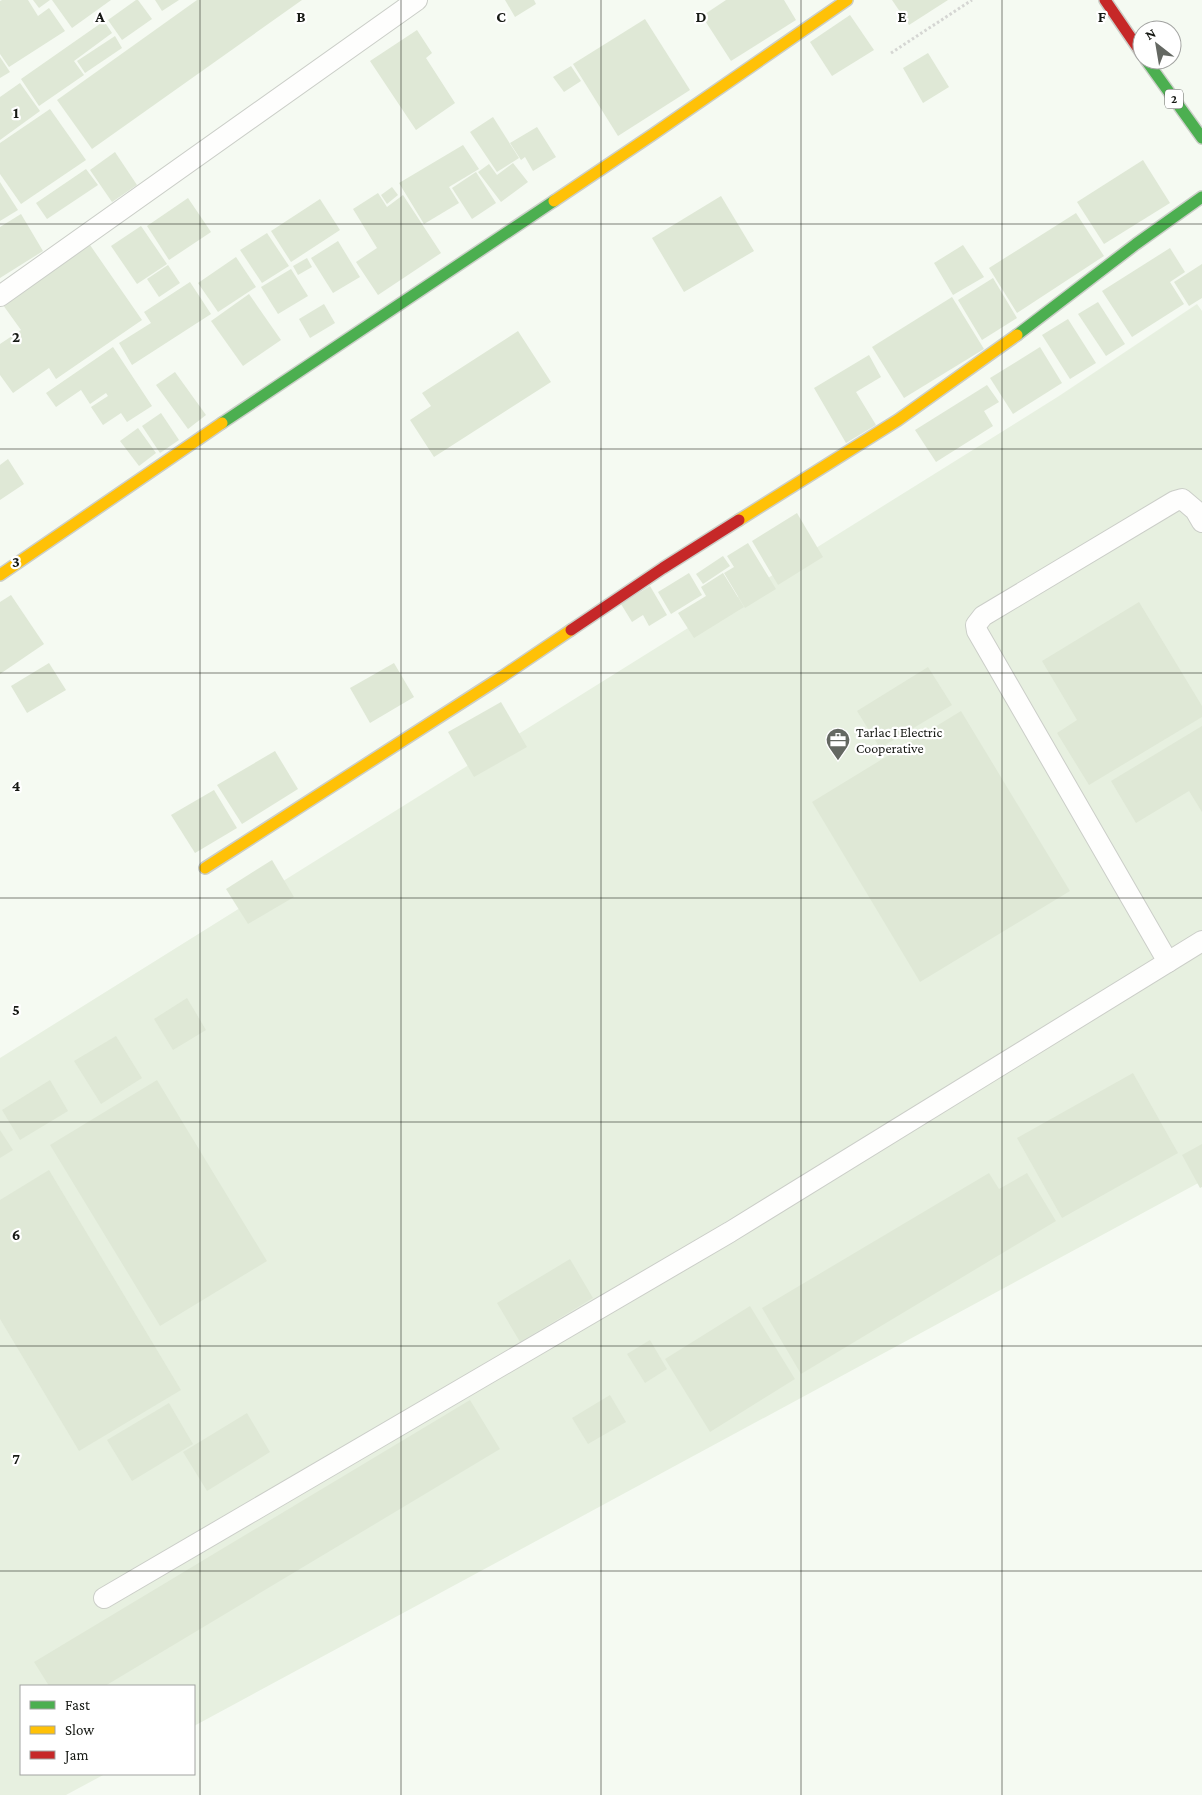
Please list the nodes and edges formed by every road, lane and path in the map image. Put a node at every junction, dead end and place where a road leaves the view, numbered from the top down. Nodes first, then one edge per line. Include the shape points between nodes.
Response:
1 (417, 0) edge
2 (847, 0) edge
3 (972, 0) edge
4 (1105, 0) edge
5 (1132, 39) edge
6 (892, 54) dead end
7 (1153, 70) edge
8 (1202, 138) edge
9 (1202, 197) edge
10 (0, 296) edge
11 (1202, 522) edge
12 (0, 575) edge
13 (205, 868) dead end
14 (1202, 941) edge
15 (1168, 962) junction
16 (104, 1598) dead end

1 - 10 lane
2 - 12 main road
3 - 6 path
4 - 5 main road
7 - 8 main road, 2
9 - 13 main road via 898,420 663,568
11 - 15 lane via 1182,499 1175,501 983,616 976,625 977,632
14 - 15 lane
15 - 16 lane via 730,1232

